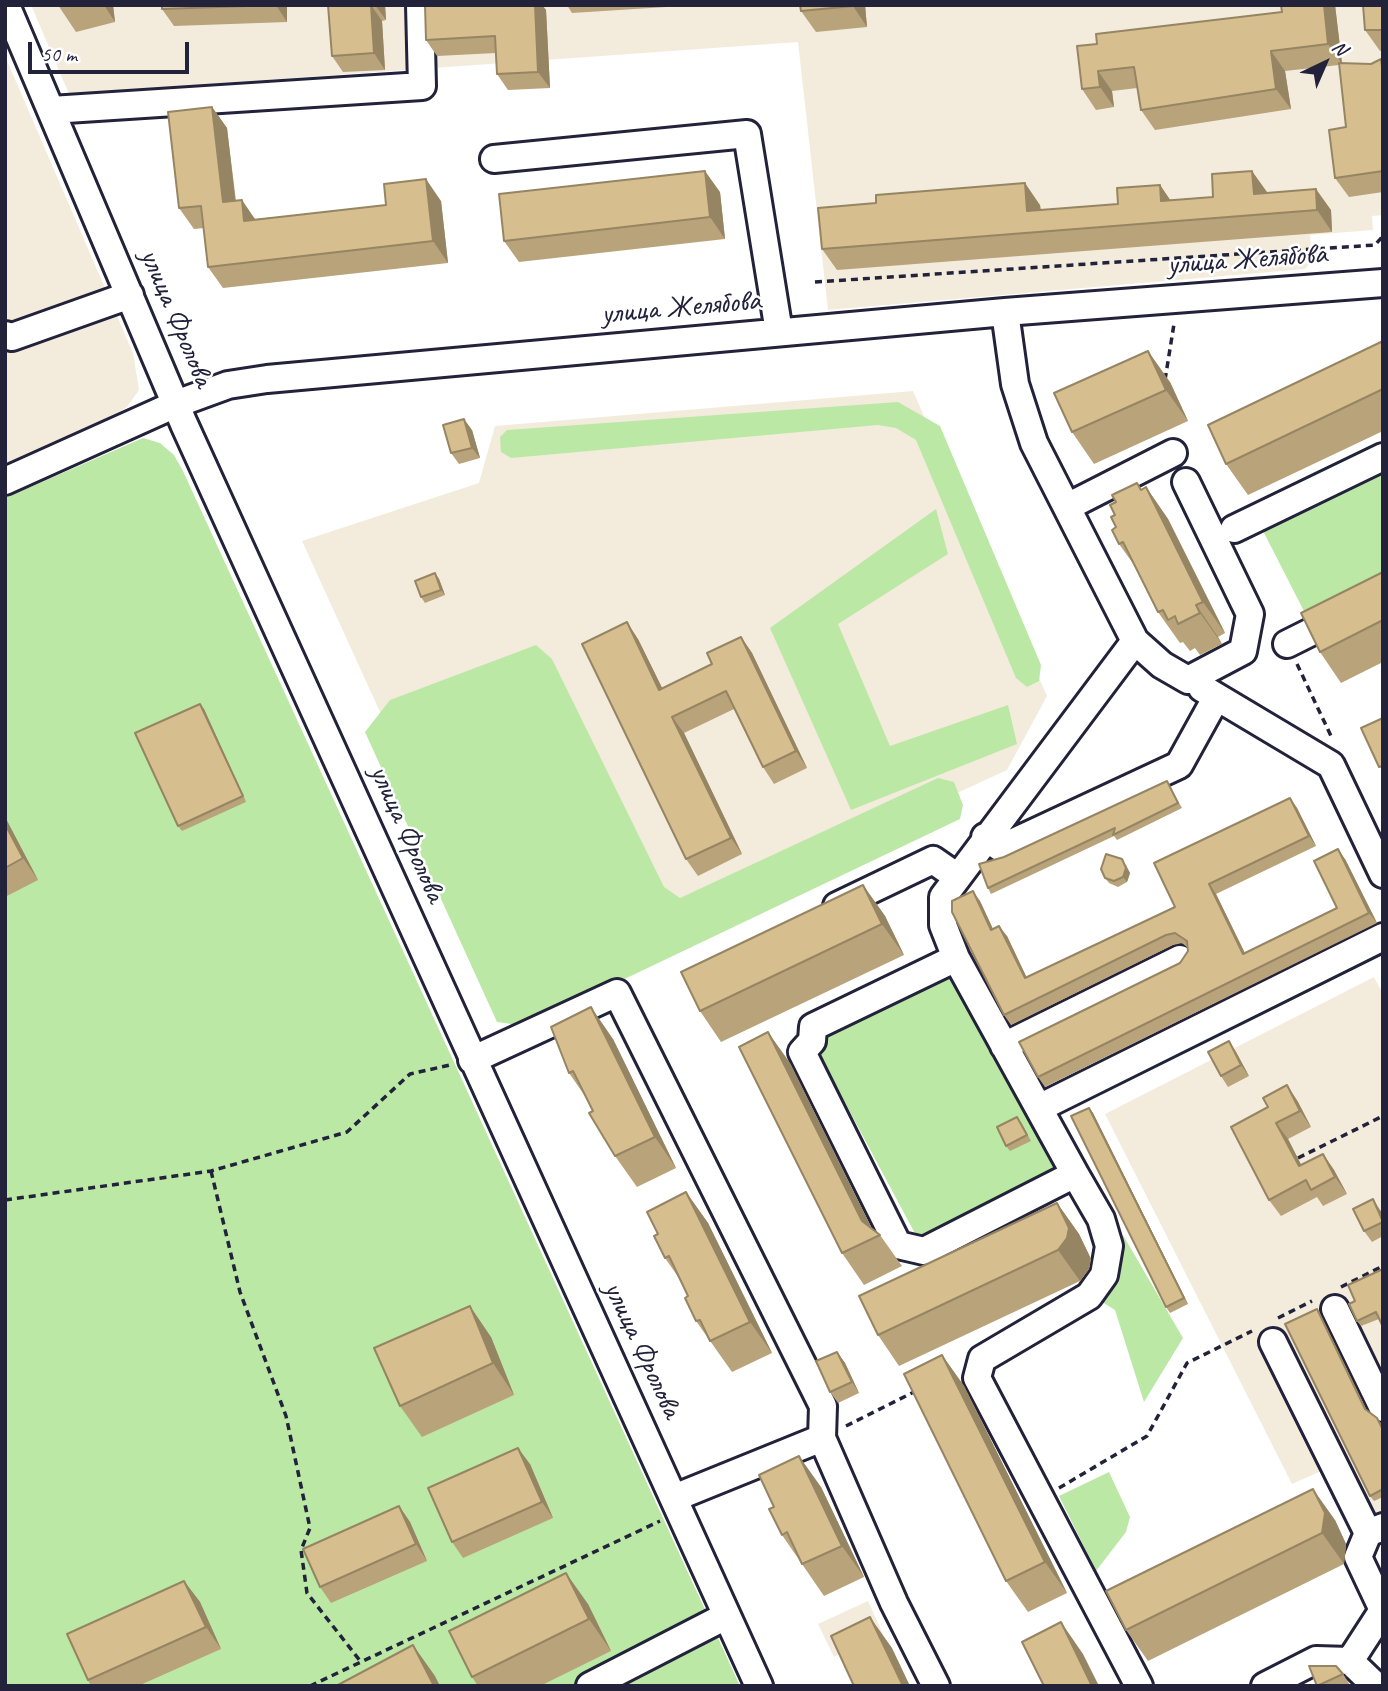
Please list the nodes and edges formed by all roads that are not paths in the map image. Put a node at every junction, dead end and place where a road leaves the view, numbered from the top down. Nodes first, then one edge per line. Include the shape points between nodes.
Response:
1 (6, 5) edge
2 (420, 5) edge
3 (51, 110) junction
4 (494, 159) dead end
5 (1383, 283) edge
6 (130, 295) junction
7 (1004, 312) junction
8 (779, 332) junction
9 (5, 335) edge
10 (176, 404) junction
11 (1173, 453) dead end
12 (1383, 457) edge
13 (5, 481) edge
14 (1186, 482) dead end
15 (1067, 507) junction
16 (1234, 529) dead end
17 (1383, 596) edge
18 (1135, 640) junction
19 (1287, 643) road end
20 (1188, 680) junction
21 (1216, 698) junction
22 (985, 837) junction
23 (1383, 874) edge
24 (956, 876) junction
25 (811, 918) edge
26 (1383, 937) edge
27 (956, 958) junction
28 (1180, 959) edge
29 (1004, 1046) junction
30 (472, 1060) junction
31 (1039, 1108) junction
32 (1075, 1174) junction
33 (1330, 1298) road end
34 (1269, 1330) road end
35 (1383, 1408) edge
36 (822, 1438) junction
37 (677, 1505) junction
38 (1376, 1530) edge
39 (726, 1616) junction
40 (1350, 1661) junction
41 (590, 1686) edge
42 (759, 1686) edge
43 (936, 1686) edge
44 (1139, 1686) edge
45 (1265, 1686) edge
46 (1376, 1686) edge

1 - 3 street, улица Фролова
2 - 3 street via 422,86
3 - 6 street, улица Фролова
4 - 8 street via 747,134
5 - 7 street, улица Желябова
6 - 9 street via 12,337
6 - 10 street, улица Фролова
7 - 8 street, улица Желябова
7 - 15 street via 1022,412
8 - 10 street, улица Желябова via 267,379 228,385
10 - 13 street, улица Желябова
10 - 30 street, улица Фролова
11 - 15 street
12 - 16 street
14 - 20 street via 1250,614 1243,651
15 - 18 street
17 - 19 street
18 - 20 street via 1162,665
18 - 22 street
20 - 21 street
21 - 22 street via 1179,765 1001,848
21 - 23 street via 1331,765
22 - 24 street
24 - 25 street via 933,860
24 - 27 street via 943,897 943,925
26 - 31 street
27 - 29 street
27 - 32 street via 813,1027 812,1041 802,1052 898,1245 924,1251
28 - 29 street
29 - 31 street
30 - 36 street via 617,993 823,1406
30 - 37 street, улица Фролова
31 - 32 street
32 - 44 street via 1101,1219 1109,1246 1104,1275 1089,1296 1069,1310 982,1359 978,1378
33 - 35 street
34 - 38 street
36 - 37 street
36 - 43 street
37 - 39 street, улица Фролова
38 - 40 street via 1358,1557 1382,1610
39 - 41 street
39 - 42 street, улица Фролова
40 - 45 street via 1316,1660
40 - 46 street

